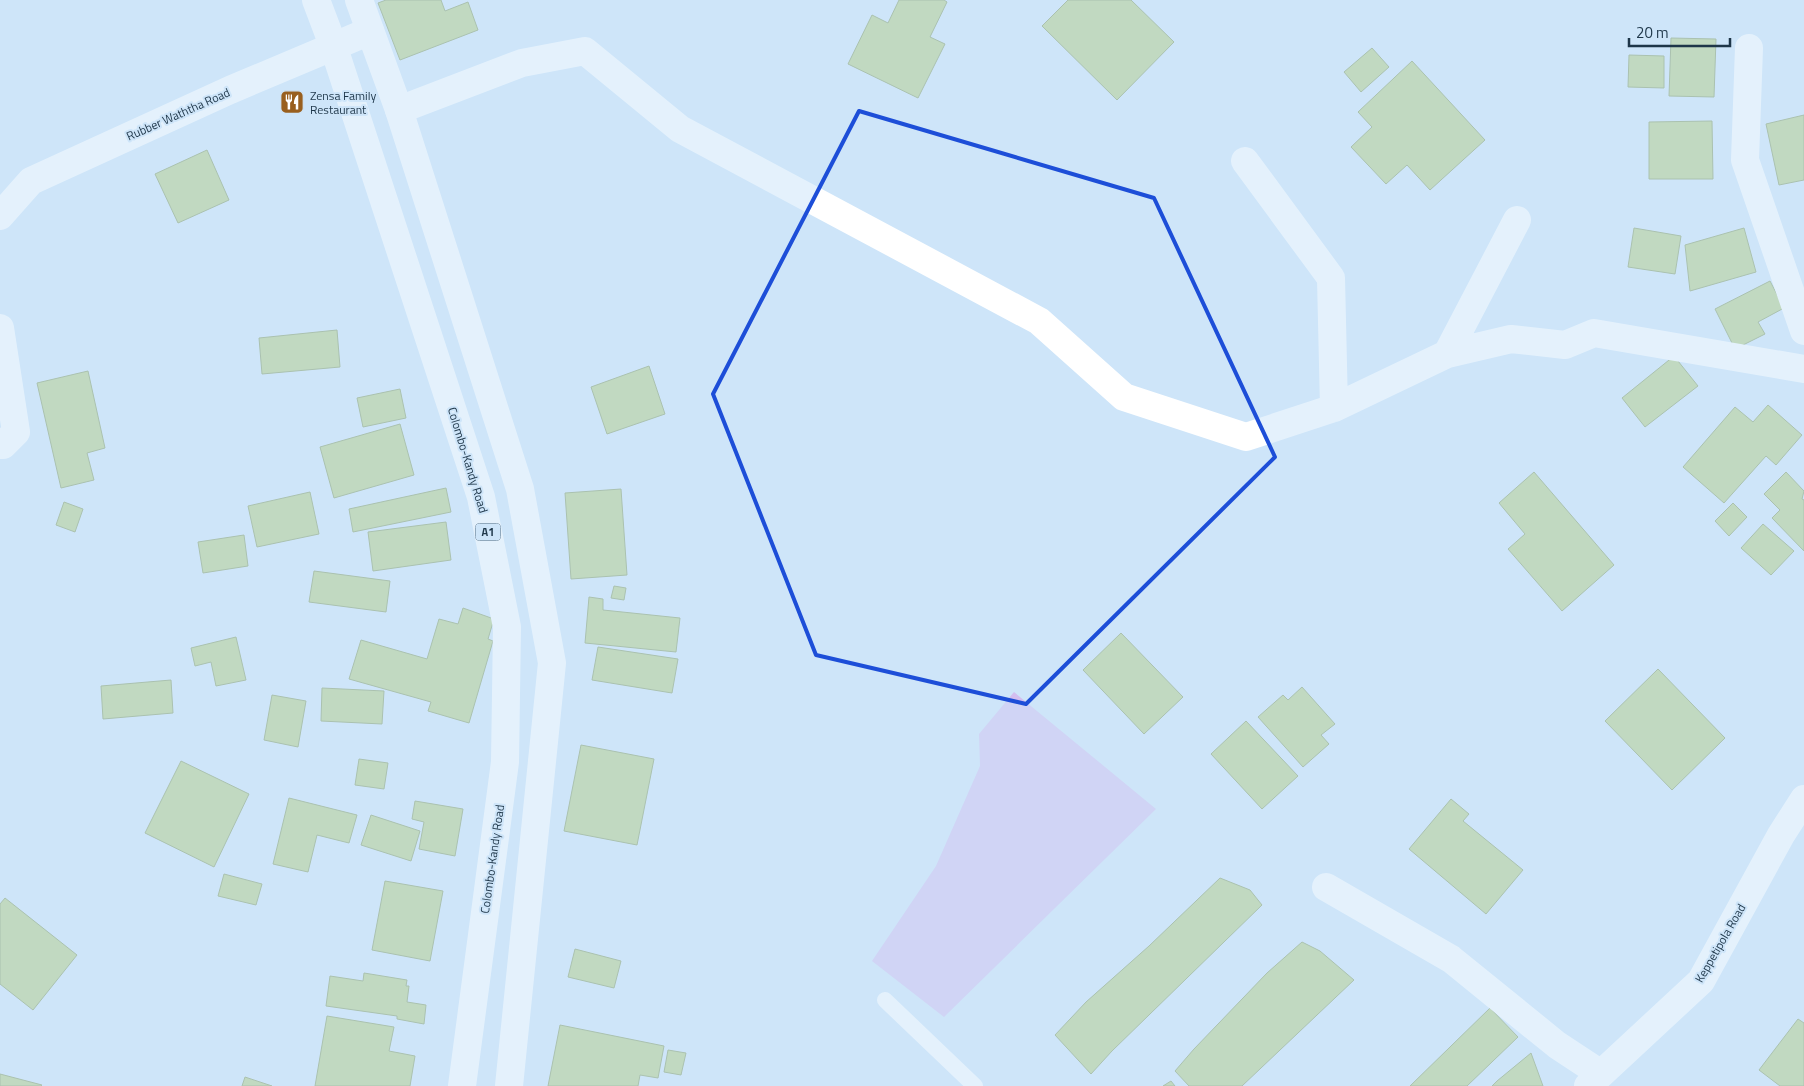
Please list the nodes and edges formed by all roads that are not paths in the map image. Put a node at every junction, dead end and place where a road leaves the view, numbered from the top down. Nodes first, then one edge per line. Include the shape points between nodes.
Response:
1 (316, 0) edge
2 (359, 0) edge
3 (370, 31) junction
4 (333, 45) junction
5 (1749, 48) dead end
6 (399, 110) junction
7 (1245, 161) dead end
8 (0, 216) edge
9 (1517, 220) dead end
10 (0, 328) edge
11 (1804, 332) edge
12 (1447, 354) junction
13 (1804, 369) edge
14 (1334, 408) junction
15 (0, 445) edge
16 (1804, 799) edge
17 (1793, 836) edge
18 (1326, 887) dead end
19 (885, 1000) dead end
20 (1594, 1080) edge
21 (462, 1086) edge
22 (509, 1086) edge
23 (975, 1086) edge

1 - 4 main road, Colombo-Kandy Road / A1
2 - 3 main road
3 - 4 main road, Rubber Waththa Road
3 - 6 main road
4 - 8 main road, Rubber Waththa Road via 31,181
4 - 21 main road, Colombo-Kandy Road / A1 via 481,497 507,626 505,762
5 - 11 main road via 1745,160
6 - 14 main road via 522,63 585,51 680,128 1039,321 1124,397 1246,437
6 - 22 main road via 520,489 552,663
7 - 14 main road via 1331,278
9 - 12 main road
10 - 15 main road via 16,432
12 - 13 main road via 1511,339 1565,345 1594,333
12 - 14 main road
16 - 17 main road, Keppetipola Road
17 - 20 main road, Keppetipola Road via 1701,981
18 - 20 main road via 1451,959
19 - 23 lane

